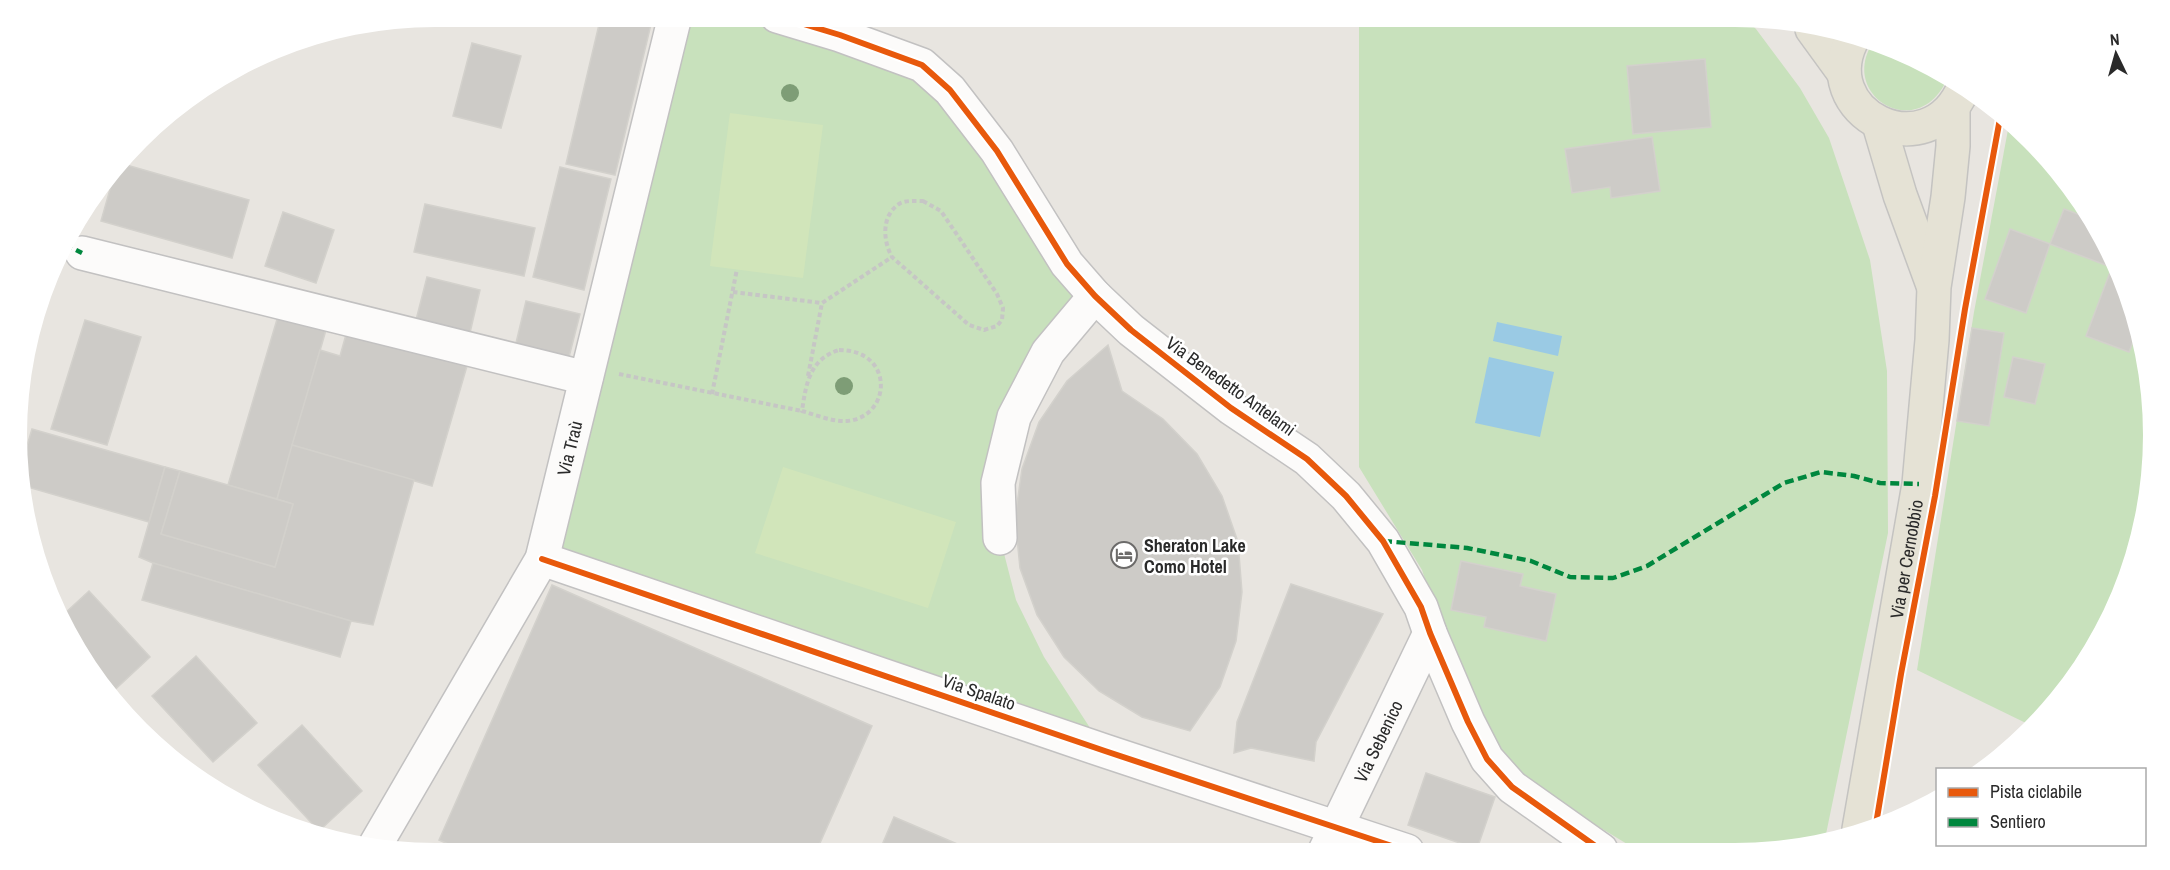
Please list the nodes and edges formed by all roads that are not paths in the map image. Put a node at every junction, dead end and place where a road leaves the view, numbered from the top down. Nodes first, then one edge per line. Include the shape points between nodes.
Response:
1 (672, 27) edge
2 (813, 27) edge
3 (1817, 35) edge
4 (1851, 44) edge
5 (1844, 73) junction
6 (1958, 97) edge
7 (1879, 124) junction
8 (82, 253) dead end
9 (1934, 287) junction
10 (1095, 296) junction
11 (588, 373) junction
12 (1000, 538) dead end
13 (542, 559) junction
14 (1430, 633) junction
15 (1860, 823) edge
16 (379, 839) edge
17 (1331, 839) edge
18 (1356, 843) edge
19 (1591, 843) edge

1 - 11 street, Via Traù
2 - 10 street, Via Benedetto Antelami via 922,65 950,90 997,151 1067,264
3 - 5 main road
4 - 5 main road
5 - 7 main road via 1857,106
6 - 7 main road via 1936,122 1914,129
6 - 9 main road, Via per Cernobbio
7 - 9 main road, Via per Cernobbio
8 - 11 street
9 - 15 main road, Via per Cernobbio via 1919,484
10 - 12 street via 1048,352 1014,417 998,483
10 - 14 street, Via Benedetto Antelami via 1131,330 1231,408 1307,459 1346,496 1383,541 1421,607
11 - 13 street, Via Traù
13 - 16 street, Via Traù
13 - 17 street, Via Spalato via 1093,747
14 - 17 street, Via Sebenico
14 - 19 street, Via Benedetto Antelami via 1487,759 1512,787
17 - 18 street, Via Spalato

